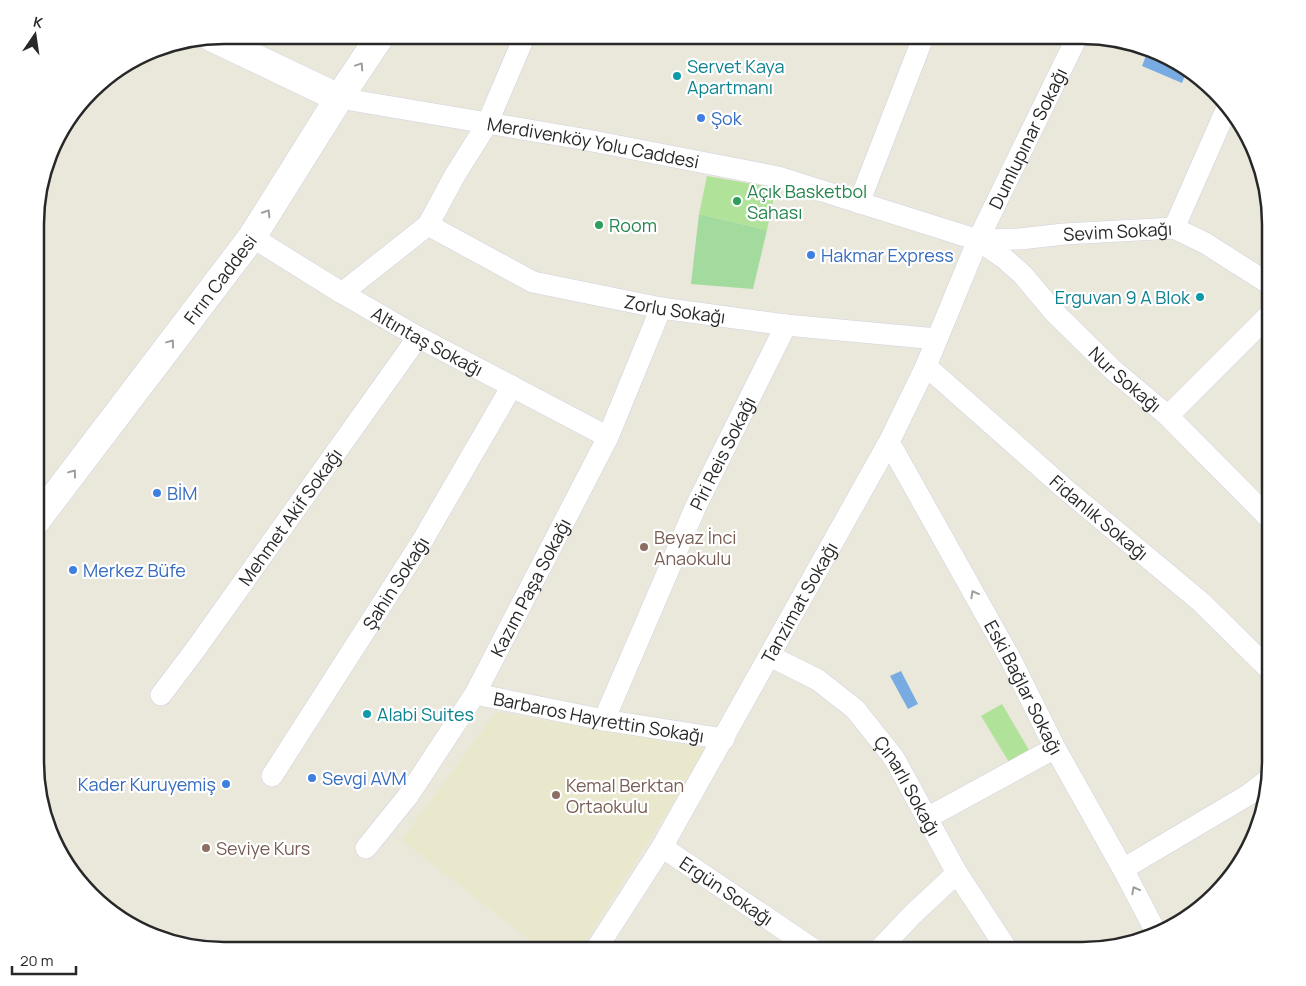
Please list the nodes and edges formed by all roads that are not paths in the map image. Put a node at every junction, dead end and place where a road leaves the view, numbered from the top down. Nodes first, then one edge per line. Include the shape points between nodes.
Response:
1 (226, 44) edge
2 (375, 44) edge
3 (521, 44) edge
4 (921, 44) edge
5 (1074, 44) edge
6 (339, 98) junction
7 (1225, 113) edge
8 (487, 124) junction
9 (859, 203) junction
10 (428, 225) junction
11 (1174, 228) junction
12 (252, 237) junction
13 (978, 240) junction
14 (1262, 279) edge
15 (342, 293) junction
16 (661, 308) junction
17 (1262, 323) edge
18 (786, 324) junction
19 (418, 337) junction
20 (937, 339) junction
21 (926, 366) junction
22 (512, 386) junction
23 (1168, 416) junction
24 (608, 437) junction
25 (889, 442) junction
26 (44, 508) edge
27 (1262, 511) edge
28 (770, 656) junction
29 (1262, 661) edge
30 (475, 694) junction
31 (161, 695) dead end
32 (604, 720) junction
33 (724, 738) junction
34 (1054, 748) junction
35 (272, 776) dead end
36 (1261, 785) edge
37 (927, 818) junction
38 (366, 848) dead end
39 (662, 848) junction
40 (1123, 869) junction
41 (957, 873) junction
42 (1154, 928) edge
43 (601, 942) edge
44 (803, 942) edge
45 (886, 942) edge
46 (1002, 942) edge

1 - 6 main road, Merdivenköy Yolu Caddesi
6 -> 2 main road, Fırın Caddesi
3 - 8 street
4 - 9 street
5 - 13 street, Dumlupınar Sokağı
6 - 8 street, Merdivenköy Yolu Caddesi
12 -> 6 main road, Fırın Caddesi
7 - 11 street
8 - 9 street, Merdivenköy Yolu Caddesi via 778,177
8 - 10 street
9 - 13 street, Merdivenköy Yolu Caddesi
10 - 15 street
10 - 16 street, Zorlu Sokağı via 533,282
11 - 13 street, Sevim Sokağı
11 - 14 street, Sevim Sokağı via 1205,243
12 - 15 street, Altıntaş Sokağı
26 -> 12 main road, Fırın Caddesi
13 - 20 street, Tanzimat Sokağı
13 - 23 street, Nur Sokağı via 1023,274 1054,312
15 - 19 street, Altıntaş Sokağı
16 - 18 street, Zorlu Sokağı
16 - 24 street, Kazım Paşa Sokağı
17 - 23 street
18 - 20 street, Zorlu Sokağı
18 - 32 street, Piri Reis Sokağı via 696,506
19 - 22 street, Altıntaş Sokağı
19 - 31 street, Mehmet Akif Sokağı
20 - 21 street, Tanzimat Sokağı
21 - 25 street, Tanzimat Sokağı
21 - 29 street, Fidanlık Sokağı via 1064,488 1201,602
22 - 24 street, Altıntaş Sokağı
22 - 35 street, Şahin Sokağı via 422,544
23 - 27 street, Nur Sokağı
24 - 30 street, Kazım Paşa Sokağı
25 - 28 street, Tanzimat Sokağı
34 -> 25 street, Eski Bağlar Sokağı via 1010,658
28 - 33 street, Tanzimat Sokağı
28 - 37 street, Çınarlı Sokağı via 818,680 855,709 894,758
30 - 32 street, Barbaros Hayrettin Sokağı
30 - 38 street, Kazım Paşa Sokağı via 408,796
32 - 33 street, Barbaros Hayrettin Sokağı
33 - 39 street, Tanzimat Sokağı
34 - 37 street
34 - 40 street, Eski Bağlar Sokağı
36 - 40 street
37 - 41 street, Çınarlı Sokağı
39 - 43 street, Tanzimat Sokağı
39 - 44 street, Ergün Sokağı
42 -> 40 street, Eski Bağlar Sokağı
41 - 45 street
41 - 46 street, Çınarlı Sokağı

